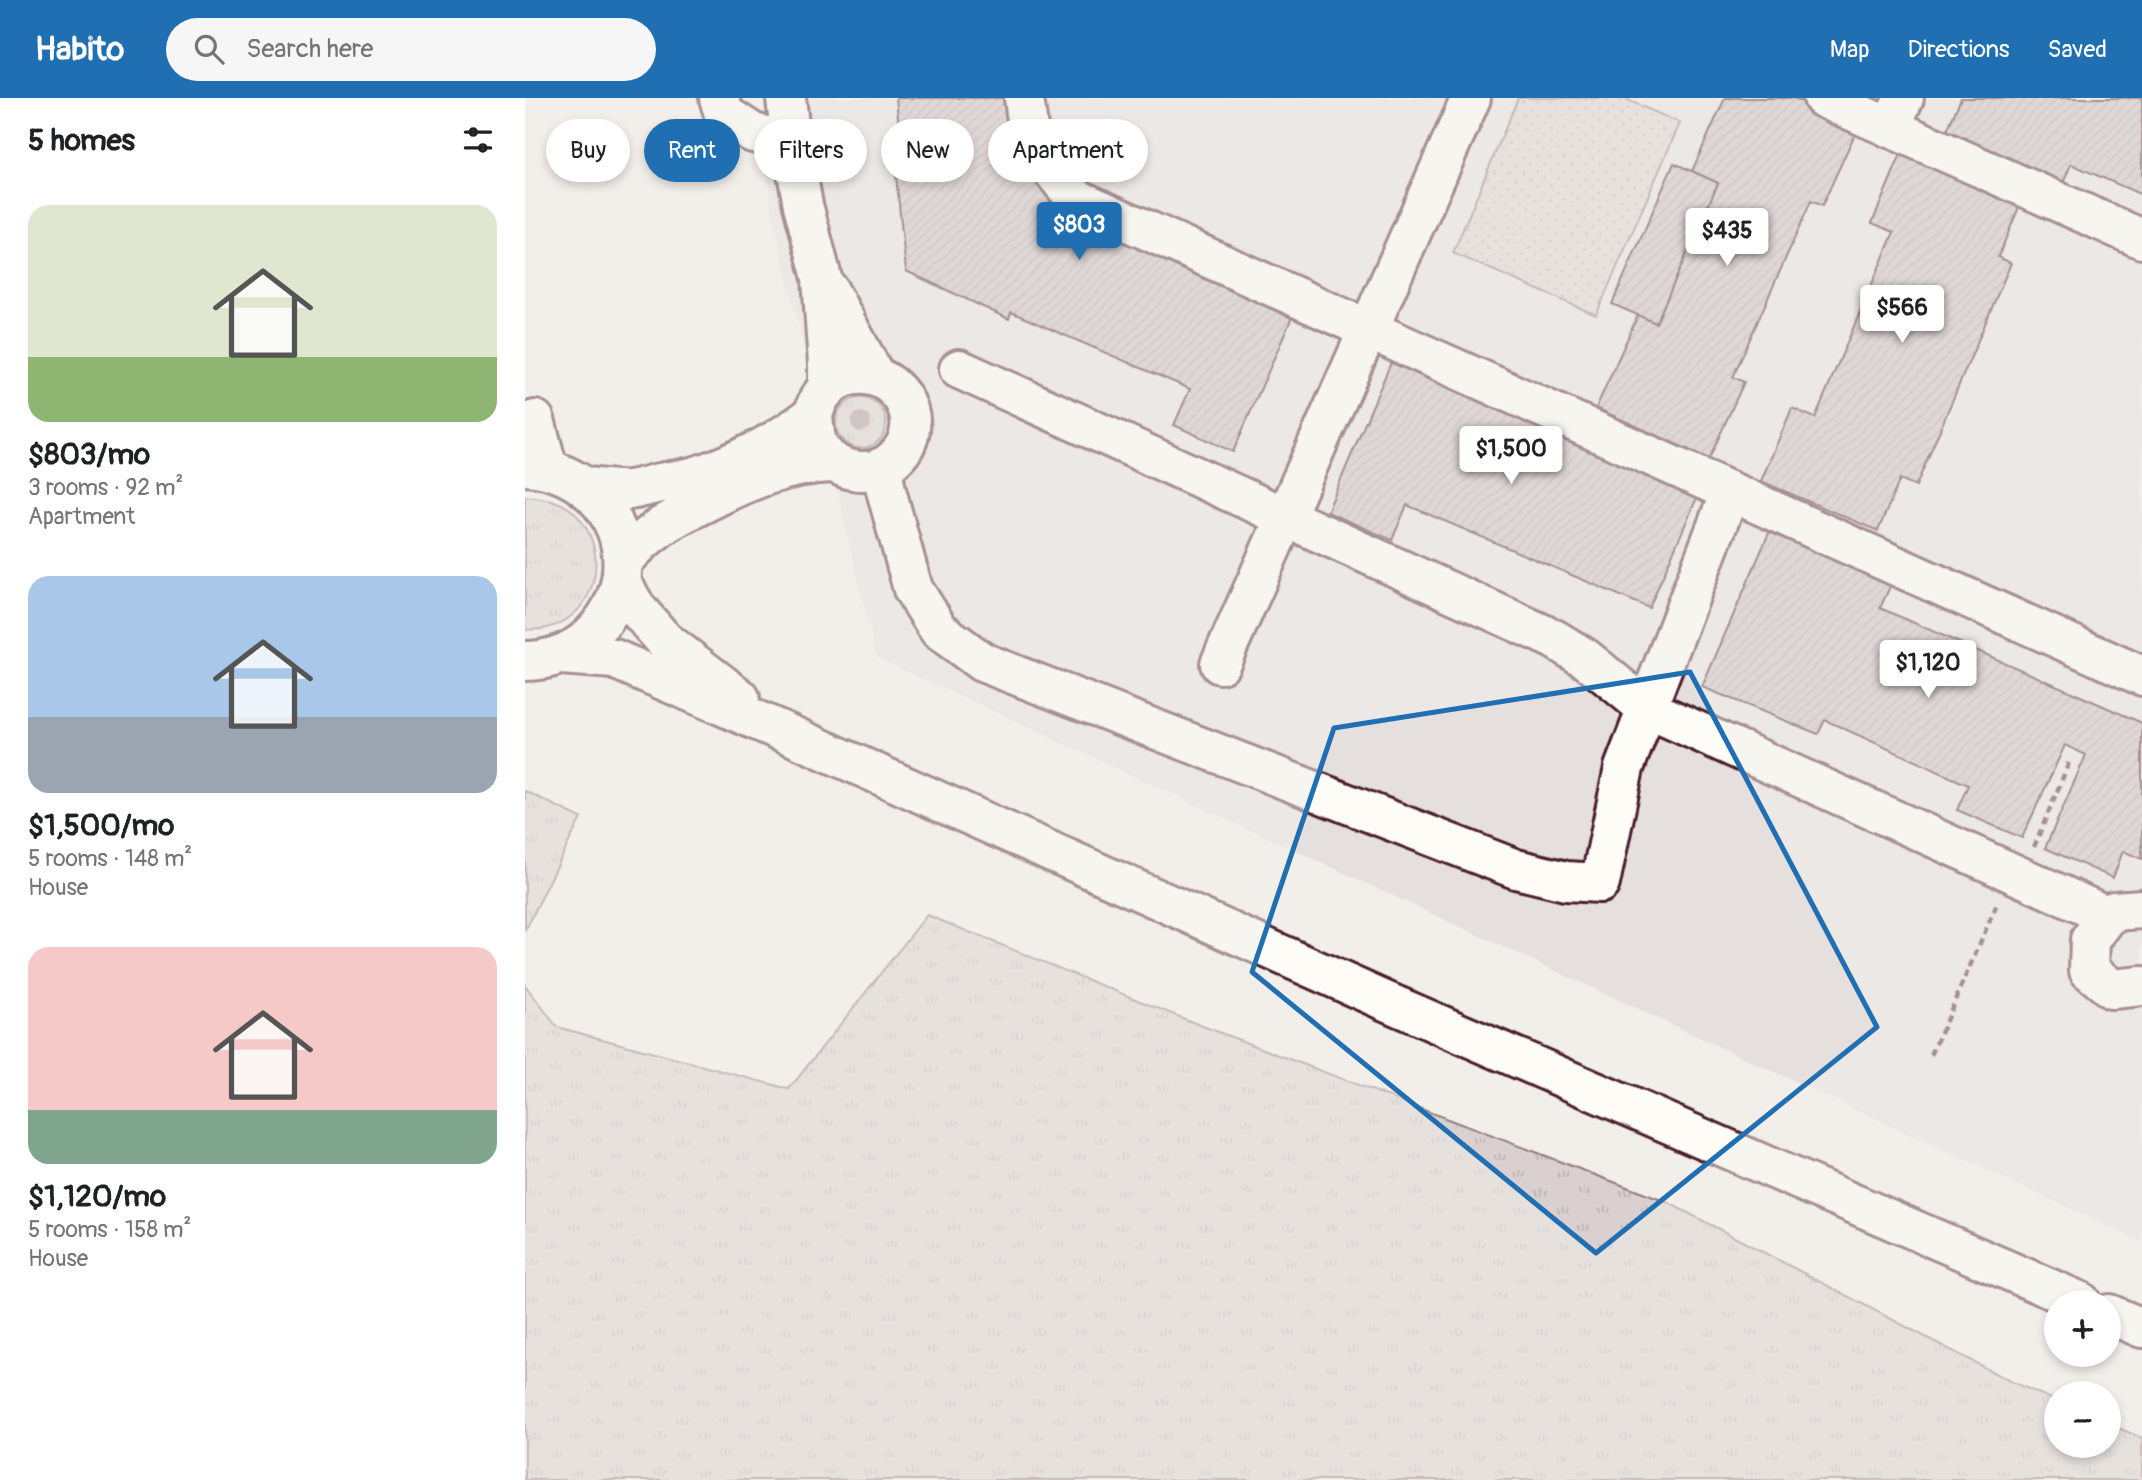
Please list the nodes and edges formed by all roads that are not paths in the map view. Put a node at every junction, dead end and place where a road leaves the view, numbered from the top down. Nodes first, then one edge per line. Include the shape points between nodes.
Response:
1 (719, 98) edge
2 (1024, 98) edge
3 (1471, 98) edge
4 (1823, 98) edge
5 (1897, 113) edge
6 (788, 116) edge
7 (2142, 239) edge
8 (822, 278) junction
9 (1369, 330) junction
10 (959, 369) dead end
11 (875, 376) junction
12 (820, 401) junction
13 (535, 420) dead end
14 (834, 463) junction
15 (882, 467) junction
16 (537, 468) edge
17 (586, 487) junction
18 (1730, 492) junction
19 (1285, 518) junction
20 (622, 571) junction
21 (543, 658) edge
22 (1220, 664) dead end
23 (2142, 676) edge
24 (1646, 708) junction
25 (786, 733) junction
26 (2125, 913) edge
27 (2142, 986) edge
28 (2053, 1290) edge
29 (2121, 1319) edge
30 (2142, 1328) edge

1 - 6 main road via 725,114 753,133 771,137
2 - 9 main road via 1030,143 1075,198
3 - 9 main road
4 - 5 main road
5 - 7 main road
6 - 8 main road via 803,205
8 - 11 main road
8 - 12 main road via 828,364
9 - 18 main road
9 - 19 main road
10 - 19 main road
11 - 12 main road via 842,378
11 - 15 main road via 891,383 902,396 911,428 896,458
12 - 14 main road via 814,433 821,450
12 - 17 main road via 782,436 700,475 629,490
13 - 16 main road
14 - 15 main road via 850,470
14 - 20 main road via 781,470 677,516 649,535
15 - 24 main road via 913,589 939,630 982,662 1516,869 1566,881 1600,883 1624,768
16 - 17 main road via 568,476
17 - 20 main road via 613,520
18 - 23 main road
18 - 24 main road
19 - 22 main road
19 - 24 main road via 1554,639
20 - 21 main road via 614,605 600,626 582,643
20 - 25 main road via 637,609 665,641
21 - 25 main road via 614,659
24 - 26 main road
25 - 28 main road via 1383,1000
26 - 27 main road via 2090,940 2089,970 2112,989
29 - 30 main road

